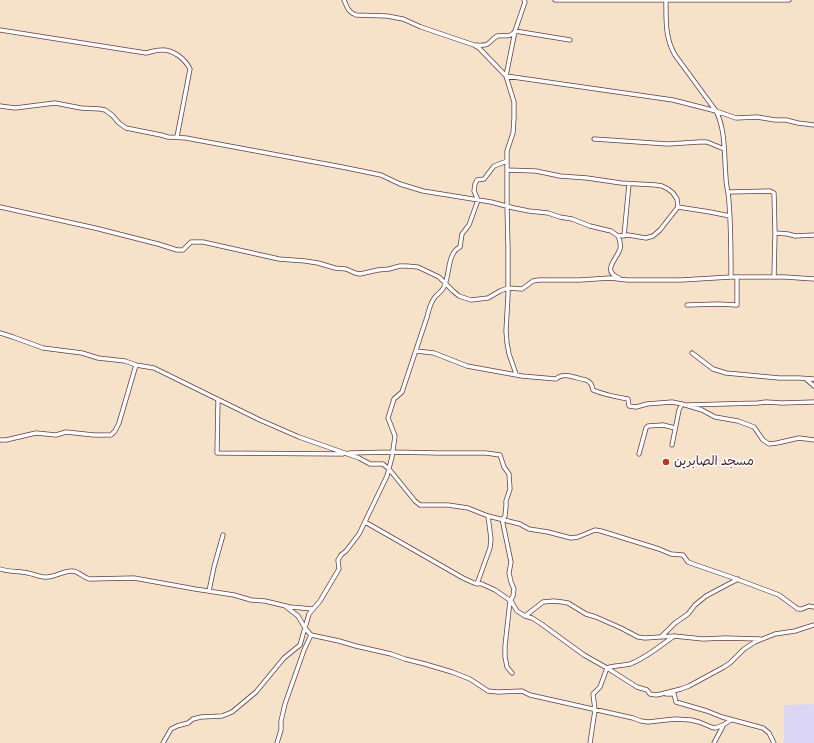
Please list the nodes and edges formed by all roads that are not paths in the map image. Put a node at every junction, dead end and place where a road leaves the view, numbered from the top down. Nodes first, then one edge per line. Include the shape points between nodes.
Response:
1 (344, 0) edge
2 (524, 0) edge
3 (555, 0) edge
4 (652, 0) edge
5 (666, 0) edge
6 (789, 0) edge
7 (0, 30) edge
8 (515, 31) junction
9 (570, 40) dead end
10 (474, 45) junction
11 (506, 76) junction
12 (0, 106) edge
13 (716, 111) junction
14 (814, 125) edge
15 (177, 137) junction
16 (594, 139) dead end
17 (724, 149) junction
18 (507, 161) junction
19 (507, 170) junction
20 (629, 184) junction
21 (728, 192) junction
22 (478, 200) junction
23 (507, 206) junction
24 (0, 207) edge
25 (678, 208) junction
26 (730, 216) junction
27 (775, 233) junction
28 (814, 235) edge
29 (618, 236) junction
30 (624, 236) junction
31 (731, 277) junction
32 (736, 277) junction
33 (774, 277) junction
34 (814, 279) edge
35 (627, 280) junction
36 (445, 283) junction
37 (508, 288) junction
38 (687, 305) dead end
39 (0, 333) edge
40 (416, 351) junction
41 (692, 353) dead end
42 (136, 365) junction
43 (516, 374) junction
44 (805, 379) junction
45 (814, 379) edge
46 (814, 386) edge
47 (218, 399) junction
48 (814, 402) edge
49 (683, 405) junction
50 (676, 428) junction
51 (0, 440) edge
52 (814, 440) edge
53 (672, 445) dead end
54 (393, 452) junction
55 (346, 454) junction
56 (639, 454) dead end
57 (389, 469) junction
58 (488, 516) junction
59 (502, 519) junction
60 (365, 522) junction
61 (223, 535) dead end
62 (0, 569) edge
63 (738, 579) junction
64 (477, 584) junction
65 (209, 591) junction
66 (510, 601) junction
67 (285, 606) junction
68 (814, 607) edge
69 (313, 609) junction
70 (525, 616) junction
71 (814, 625) edge
72 (305, 628) junction
73 (311, 635) junction
74 (674, 636) junction
75 (661, 637) junction
76 (761, 639) junction
77 (608, 668) junction
78 (512, 673) dead end
79 (661, 694) junction
80 (595, 710) junction
81 (731, 720) junction
82 (724, 726) junction
83 (163, 743) edge
84 (277, 743) edge
85 (590, 743) edge
86 (714, 743) edge
87 (774, 743) edge

1 - 10 street via 347,8 356,15 403,19
2 - 8 street
3 - 4 street
4 - 5 street
5 - 6 street
5 - 13 street via 666,31 671,48
7 - 15 street via 146,53 168,50 185,61 190,69
8 - 9 street
8 - 10 street via 511,35 497,36 485,46
8 - 11 street
10 - 11 street
11 - 13 street via 673,100
11 - 18 street via 514,102 514,130 507,151
12 - 15 street via 15,108 55,103 100,109 112,115 126,128
13 - 14 street via 736,118 766,118
13 - 17 street
15 - 22 street via 342,166 382,175 423,191
16 - 17 street via 668,144 707,142
17 - 21 street
18 - 19 street
18 - 22 street via 494,166 484,179 477,180 474,191
19 - 20 street via 536,171
19 - 23 street
20 - 25 street via 656,185 668,189 677,199
20 - 30 street
21 - 26 street
21 - 27 street via 774,193
22 - 23 street
22 - 36 street via 469,225 462,234 460,247 455,249 452,255
23 - 29 street via 572,219 611,231
23 - 37 street
24 - 36 street via 95,228 177,250 183,250 191,242 203,242 267,257 318,263 360,274 406,266 418,267 439,277
25 - 26 street
25 - 30 street via 653,236
26 - 31 street
27 - 28 street
27 - 33 street
29 - 30 street
29 - 35 street via 620,248 612,261 611,271 614,276
31 - 32 street
31 - 35 street
32 - 33 street
32 - 38 street via 737,304
33 - 34 street
35 - 37 street via 539,280 522,289
36 - 37 street via 459,296 471,300 488,298
36 - 40 street via 430,306
37 - 43 street via 507,343
39 - 42 street via 43,348 82,353
40 - 43 street via 434,352 467,366
40 - 54 street via 402,392 394,399 388,418 396,436
41 - 44 street via 713,369 726,373
42 - 47 street via 154,368
42 - 51 street via 119,423 111,435 36,433
43 - 49 street via 556,379 563,375 586,380 598,392 628,399 629,406 672,402
44 - 45 street
44 - 46 street
47 - 55 street via 299,437
47 - 55 street via 217,453
48 - 49 street
49 - 50 street via 679,410
49 - 52 street via 754,427 769,444 799,438
50 - 53 street
50 - 56 street via 663,425 648,426
54 - 55 street
54 - 57 street
54 - 59 street via 500,455 509,474 510,489 505,516
55 - 57 street via 370,464 383,464
57 - 58 street via 418,504 468,508
57 - 60 street
58 - 59 street
58 - 64 street via 490,548
59 - 63 street via 530,530 571,538 595,530 601,531 671,554 683,555 688,562
59 - 66 street via 511,562 509,573 514,589
60 - 64 street
60 - 69 street via 359,534 338,560 339,569
61 - 65 street
62 - 65 street via 43,577 74,571 89,579 134,578
63 - 68 street via 782,597 798,609
63 - 75 street via 700,600
64 - 66 street via 495,590
65 - 67 street
66 - 70 street via 517,611
66 - 78 street via 505,657 507,667
67 - 69 street
67 - 72 street via 298,616
69 - 72 street
70 - 75 street via 543,602 562,602 638,637
70 - 77 street via 540,623 584,655
71 - 76 street
72 - 73 street
72 - 83 street via 300,645 284,658 256,692 238,707 222,716 193,719 171,729
73 - 80 street via 452,672 470,679 488,691 522,691
73 - 84 street via 285,704
74 - 75 street
74 - 76 street
74 - 77 street via 634,662
76 - 79 street via 747,646 719,670 689,686
77 - 79 street via 650,694
77 - 80 street via 600,687 593,694
79 - 81 street via 674,694 676,702
80 - 82 street via 648,722 675,719 694,721 715,728
80 - 85 street
81 - 82 street
81 - 87 street via 764,728
82 - 86 street

